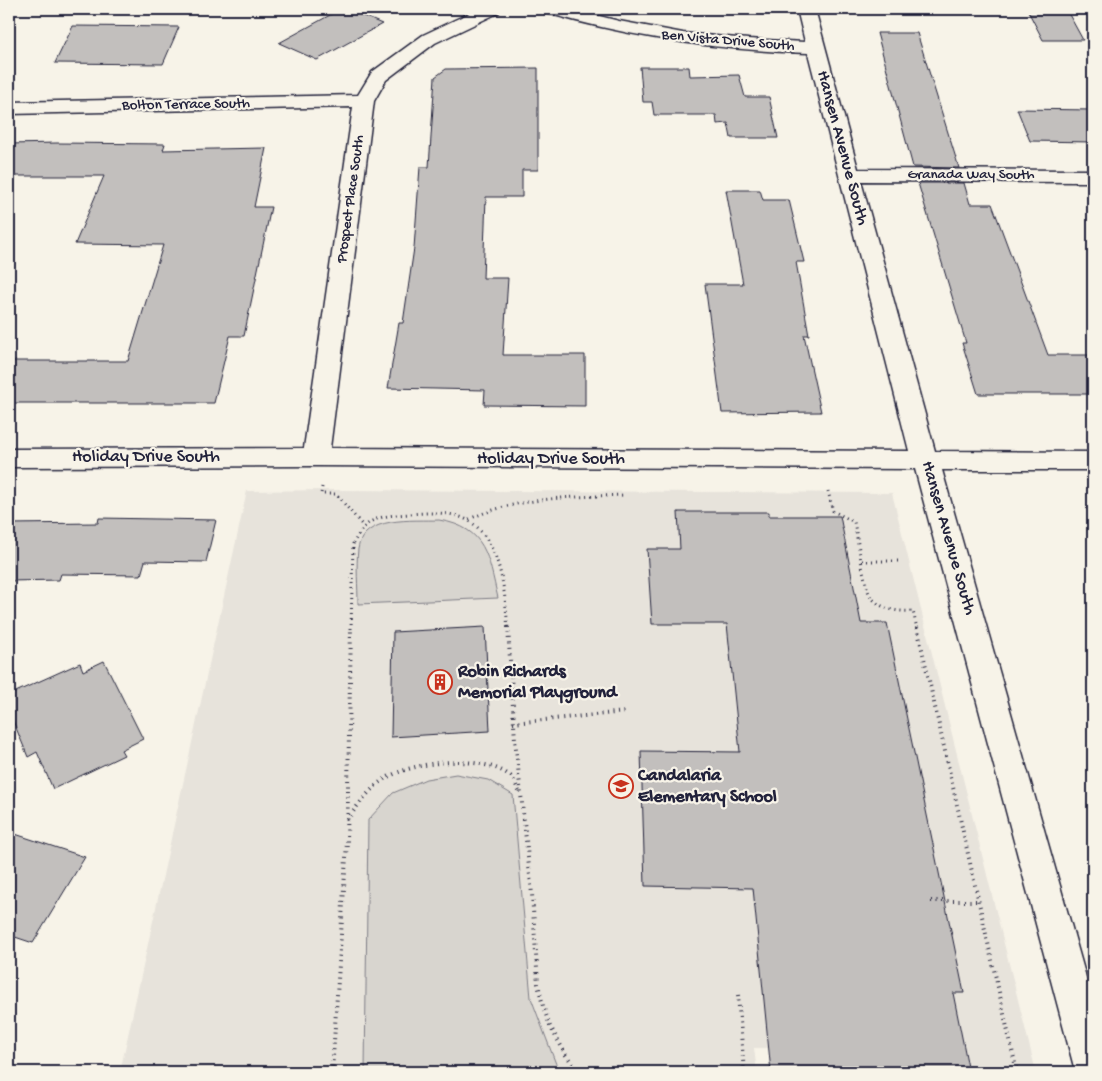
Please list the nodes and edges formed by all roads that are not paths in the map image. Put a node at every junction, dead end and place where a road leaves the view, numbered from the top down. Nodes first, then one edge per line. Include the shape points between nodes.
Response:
1 (492, 9) edge
2 (553, 9) edge
3 (806, 9) edge
4 (816, 48) junction
5 (364, 101) junction
6 (9, 108) edge
7 (849, 175) junction
8 (1093, 176) edge
9 (322, 457) junction
10 (9, 458) edge
11 (927, 461) junction
12 (1093, 461) edge
13 (1093, 1068) edge

1 - 5 street, Prospect Place South via 429,39 378,76
2 - 4 street, Ben Vista Drive South via 628,30 684,40 757,47
3 - 4 street, Hansen Avenue South
4 - 7 street, Hansen Avenue South
5 - 6 street, Bolton Terrace South
5 - 9 street, Prospect Place South
7 - 8 street, Granada Way South
7 - 11 street, Hansen Avenue South via 916,432
9 - 10 street, Holiday Drive South
9 - 11 street, Holiday Drive South
11 - 12 street, Holiday Drive South
11 - 13 street, Hansen Avenue South

